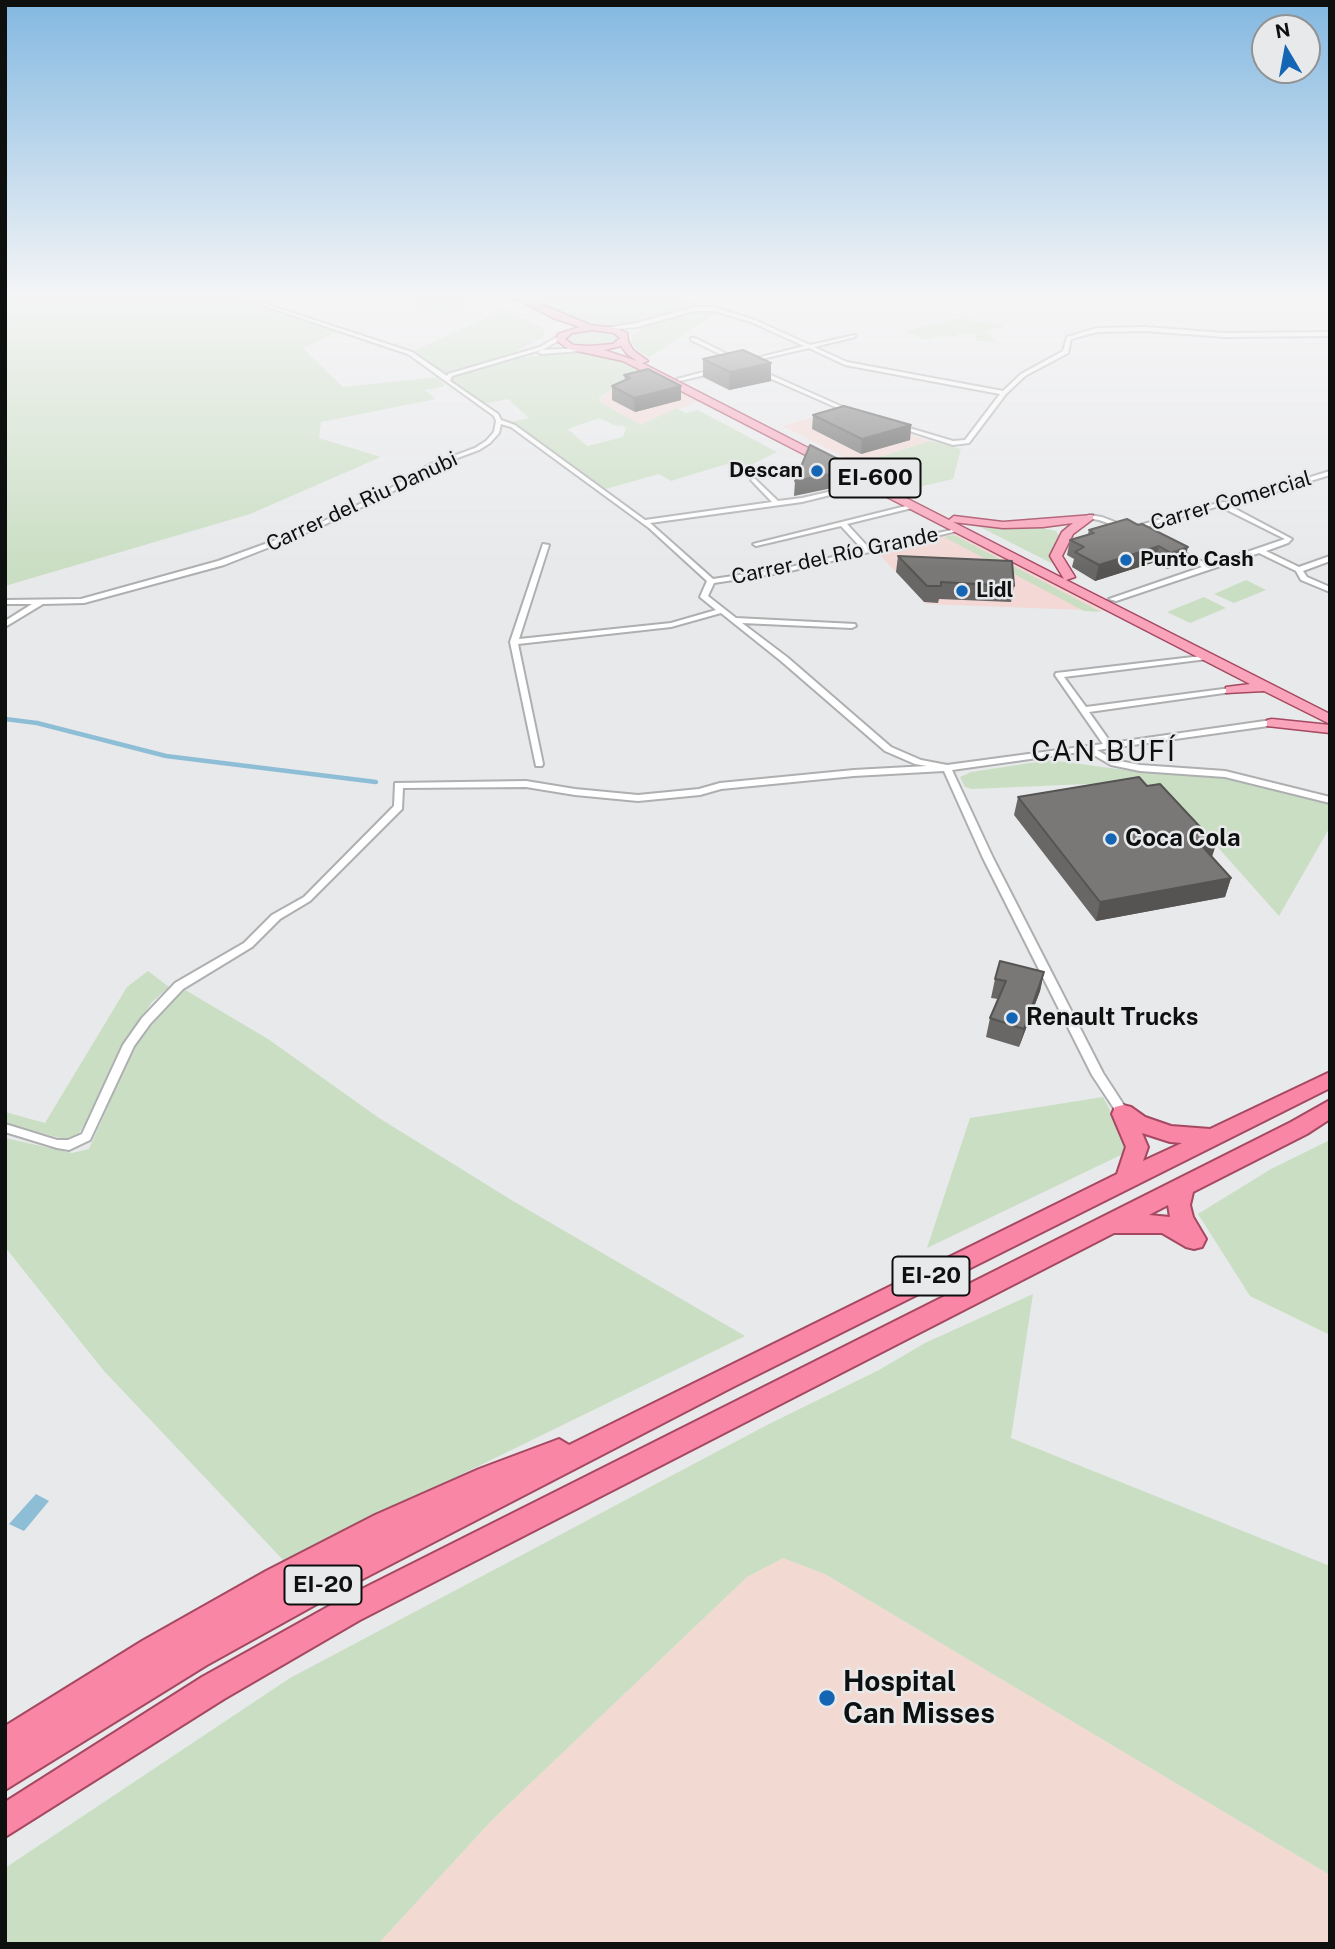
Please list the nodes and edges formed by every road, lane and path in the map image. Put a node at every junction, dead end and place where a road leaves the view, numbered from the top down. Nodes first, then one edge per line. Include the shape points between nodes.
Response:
1 (458, 387) edge
2 (681, 387) edge
3 (695, 387) edge
4 (793, 387) edge
5 (971, 387) edge
6 (1010, 387) edge
7 (1004, 393) junction
8 (856, 414) edge
9 (499, 421) junction
10 (892, 425) edge
11 (1330, 473) edge
12 (754, 480) dead end
13 (872, 484) junction
14 (778, 504) junction
15 (1220, 504) junction
16 (914, 506) junction
17 (1089, 517) junction
18 (644, 522) junction
19 (842, 523) junction
20 (956, 524) junction
21 (1043, 524) junction
22 (1132, 529) junction
23 (1142, 534) edge
24 (1065, 538) junction
25 (756, 544) dead end
26 (1163, 544) edge
27 (545, 545) dead end
28 (868, 551) junction
29 (1260, 551) junction
30 (1330, 558) edge
31 (1209, 568) junction
32 (1299, 569) junction
33 (1069, 577) junction
34 (711, 581) junction
35 (1330, 590) edge
36 (41, 601) junction
37 (5, 602) edge
38 (1114, 604) junction
39 (721, 611) junction
40 (732, 620) junction
41 (5, 625) edge
42 (852, 626) dead end
43 (514, 642) junction
44 (1207, 657) junction
45 (1234, 671) junction
46 (1266, 687) junction
47 (1231, 690) junction
48 (1330, 709) edge
49 (1084, 710) junction
50 (1311, 710) junction
51 (1330, 720) edge
52 (1272, 723) junction
53 (1330, 729) edge
54 (1108, 745) junction
55 (1088, 748) junction
56 (539, 764) dead end
57 (947, 768) junction
58 (1330, 800) edge
59 (1330, 1079) edge
60 (1330, 1108) edge
61 (1123, 1113) junction
62 (1330, 1121) edge
63 (5, 1128) edge
64 (1299, 1128) junction
65 (1210, 1136) junction
66 (1127, 1178) junction
67 (1184, 1184) junction
68 (1108, 1224) junction
69 (652, 1416) junction
70 (5, 1744) edge
71 (5, 1775) edge
72 (5, 1821) edge

1 - 9 street
2 - 13 main road, EI-600
3 - 20 main road, EI-600
4 - 8 street
5 - 7 street
6 - 7 street
7 - 10 street via 971,439 962,444
9 - 18 street via 513,426
9 - 36 street, Carrer del Riu Danubi via 497,432 477,449 431,466 311,529 195,572 81,601
11 - 15 street, Carrer Comercial
12 - 14 street
13 - 14 street
13 - 16 main road, EI-600
14 - 18 street
15 - 22 street, Carrer Comercial
15 - 29 street via 1289,539
16 - 19 street
16 - 20 main road, EI-600
17 - 21 main road
17 - 22 street
17 - 24 main road
18 - 34 street
19 - 25 street
19 - 28 street
20 - 21 main road
20 - 28 street, Carrer del Río Grande
20 - 33 main road, EI-600
20 - 38 main road, EI-600
21 - 24 main road via 1059,530
22 - 23 street
24 - 33 main road via 1056,556
26 - 31 street
27 - 43 street
28 - 34 street, Carrer del Río Grande
29 - 31 street
29 - 32 street
30 - 32 street
31 - 38 street
32 - 35 street via 1304,578
33 - 38 main road, EI-600
34 - 39 street via 704,597
36 - 37 street, Carrer del Riu Danubi
36 - 41 street
38 - 44 main road, EI-600
38 - 48 main road, EI-600
39 - 40 street
39 - 43 street via 671,625
40 - 42 street
40 - 57 street via 888,749
43 - 56 street
44 - 45 main road, EI-600
44 - 49 street via 1059,675
45 - 46 main road, EI-600
45 - 47 main road via 1236,681
46 - 47 main road
46 - 50 main road, EI-600
47 - 49 street
49 - 54 street
50 - 51 main road, EI-600
50 - 52 main road via 1298,719
52 - 53 main road
52 - 54 street
54 - 55 street
55 - 57 street
55 - 58 street via 1111,762 1225,774
57 - 61 street via 1098,1075
57 - 63 street via 720,786 638,798 526,784 398,785 399,807 307,899 276,917 248,945 178,986 146,1021 129,1045 86,1137 69,1145 57,1144
59 - 65 highway, EI-20
60 - 64 highway, EI-20
61 - 65 highway via 1137,1123 1170,1133
61 - 66 highway via 1137,1147
62 - 64 highway
64 - 67 highway, EI-20
65 - 66 highway, EI-20
66 - 69 highway, EI-20
67 - 68 highway, EI-20
67 - 68 highway via 1179,1205 1194,1240 1162,1224
68 - 72 highway, EI-20 via 350,1610 213,1688
69 - 70 highway via 488,1478 373,1530 152,1651
69 - 71 highway, EI-20 via 209,1648

